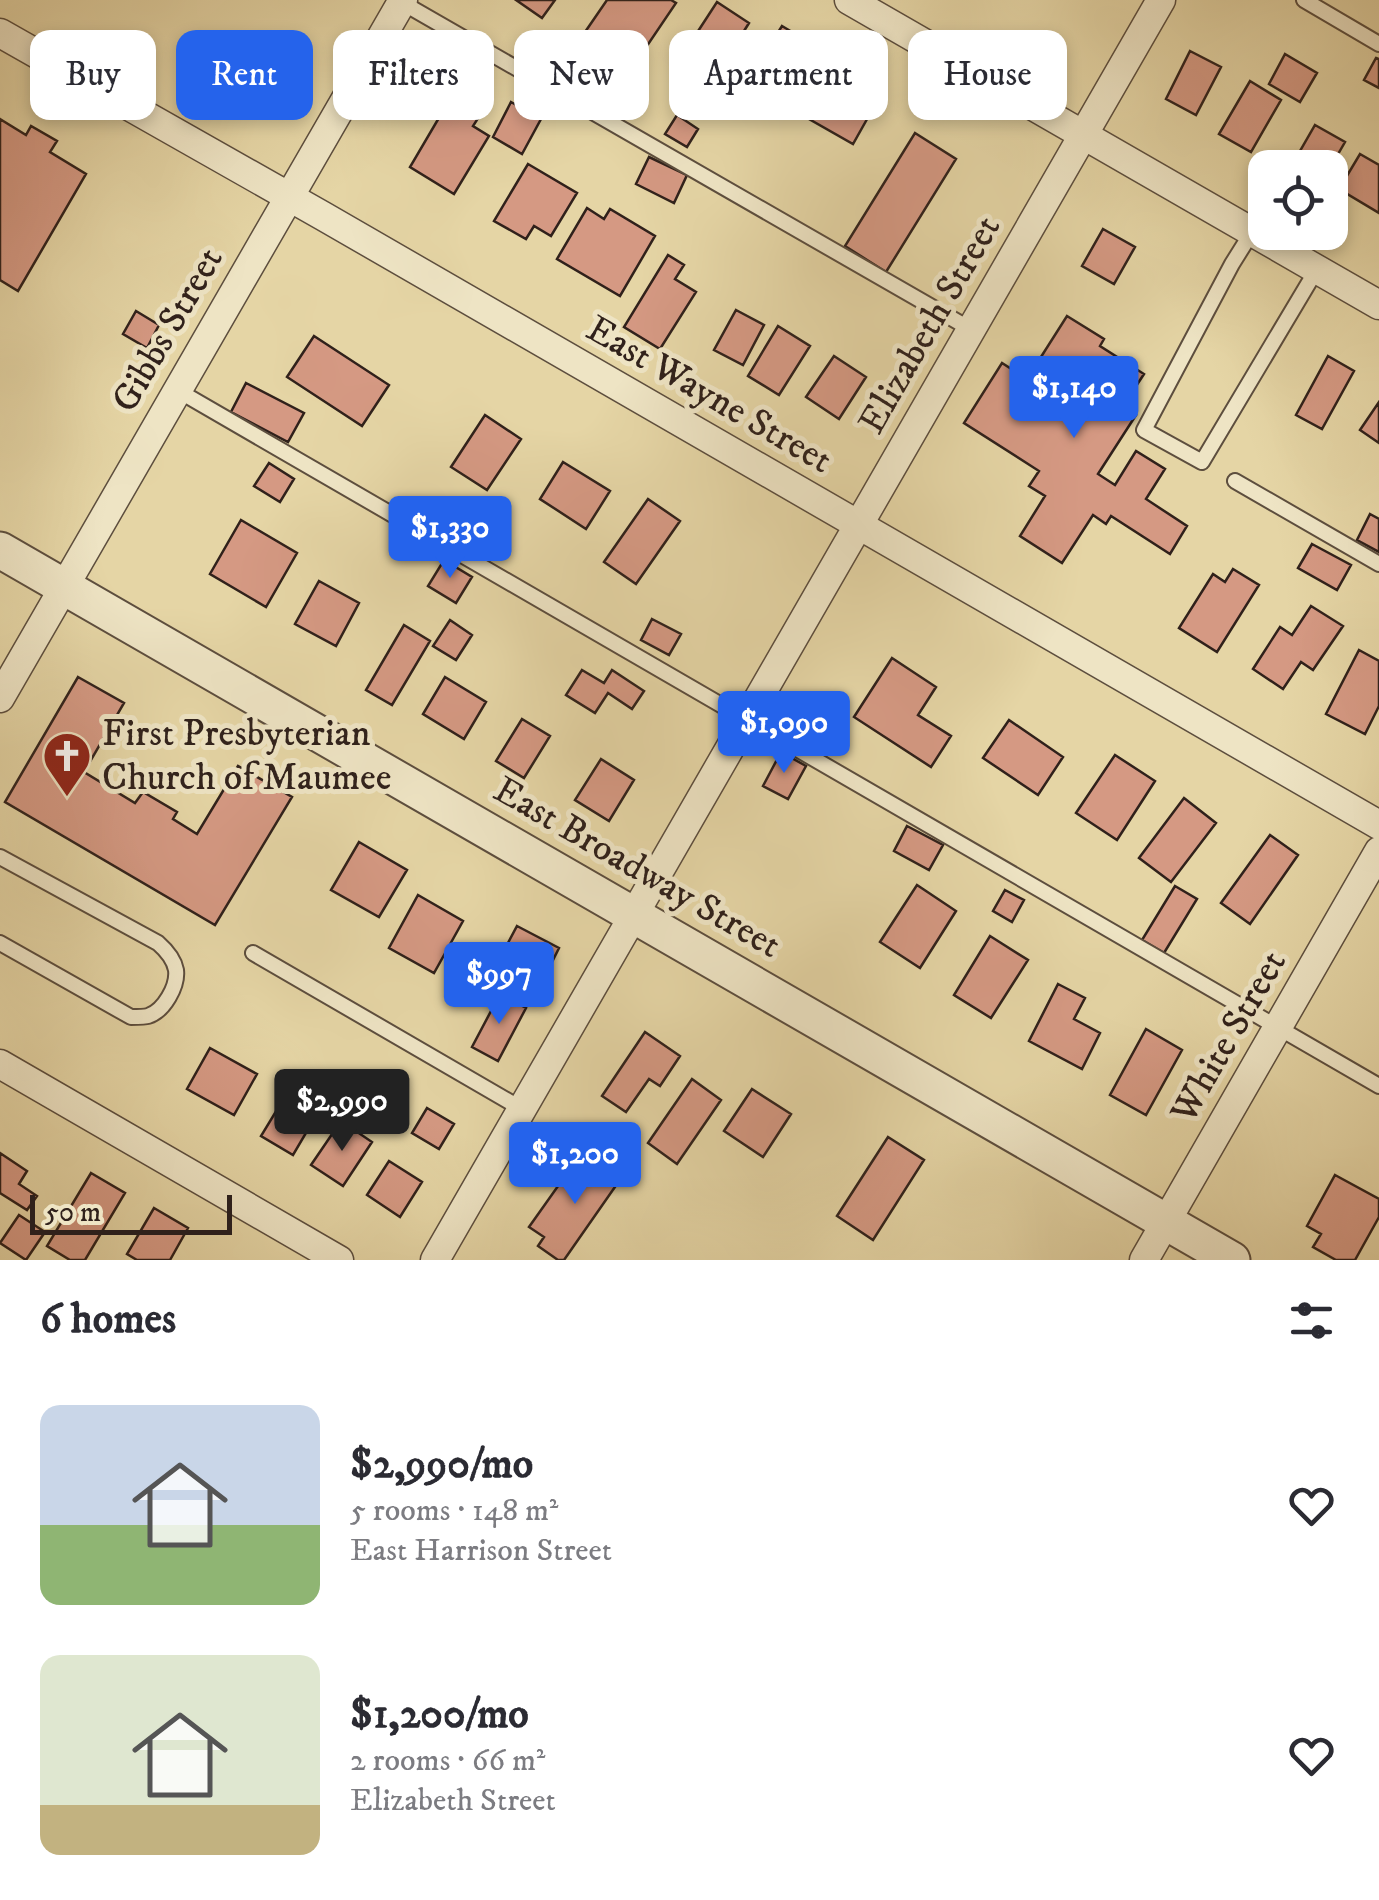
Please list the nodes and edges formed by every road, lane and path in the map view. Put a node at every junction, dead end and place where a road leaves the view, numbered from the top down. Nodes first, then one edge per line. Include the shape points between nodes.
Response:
1 (849, 0) edge
2 (1160, 0) edge
3 (1304, 0) edge
4 (402, 1) edge
5 (0, 32) edge
6 (1379, 44) edge
7 (1083, 134) junction
8 (288, 196) junction
9 (1248, 230) edge
10 (1248, 238) edge
11 (1284, 250) edge
12 (1318, 269) junction
13 (1379, 305) edge
14 (972, 330) junction
15 (177, 390) junction
16 (1235, 481) dead end
17 (858, 524) junction
18 (0, 550) edge
19 (1379, 564) edge
20 (64, 586) junction
21 (0, 698) edge
22 (746, 718) junction
23 (1379, 826) edge
24 (1379, 851) edge
25 (0, 858) edge
26 (634, 915) junction
27 (0, 943) edge
28 (253, 953) dead end
29 (1278, 1028) junction
30 (0, 1064) edge
31 (1379, 1086) edge
32 (522, 1109) junction
33 (1166, 1222) junction
34 (339, 1260) edge
35 (435, 1260) edge
36 (1144, 1260) edge
37 (1232, 1260) edge

1 - 7 street
2 - 7 street, Elizabeth Street
3 - 6 lane
4 - 8 street, Gibbs Street
4 - 14 lane
5 - 8 street, East Wayne Street
7 - 9 street
7 - 14 street, Elizabeth Street
8 - 15 street, Gibbs Street
8 - 17 street, East Wayne Street
10 - 12 lane via 1144,430 1202,462
11 - 12 street
12 - 13 street
14 - 17 street, Elizabeth Street
15 - 20 street, Gibbs Street
15 - 22 lane
16 - 19 lane
17 - 22 street, Elizabeth Street
17 - 23 street, East Wayne Street
18 - 20 street, East Broadway Street
20 - 21 street, Gibbs Street
20 - 26 street, East Broadway Street
22 - 26 street, Elizabeth Street
22 - 29 lane
24 - 29 street, White Street
25 - 27 lane via 158,943 176,971 158,1010 131,1017
26 - 32 street, Elizabeth Street
26 - 33 street, East Broadway Street
28 - 32 lane
29 - 31 lane
29 - 33 street, White Street
30 - 34 street
32 - 35 street, Elizabeth Street
33 - 36 street, White Street
33 - 37 street, East Broadway Street

